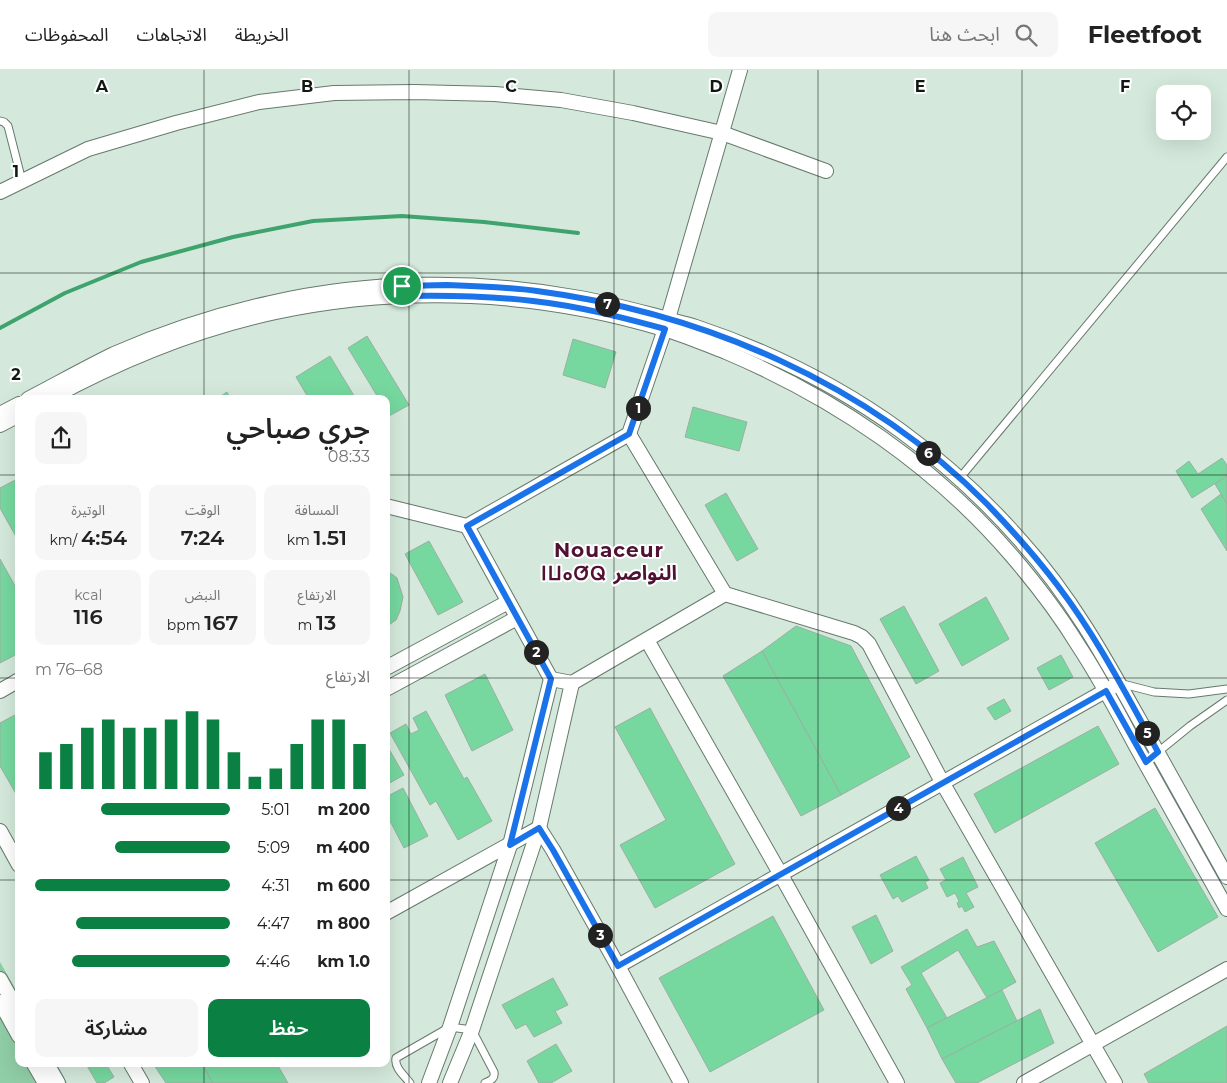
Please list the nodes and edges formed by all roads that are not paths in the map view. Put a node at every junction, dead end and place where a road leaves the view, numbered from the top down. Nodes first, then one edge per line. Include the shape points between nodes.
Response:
1 (740, 70) edge
2 (0, 121) edge
3 (722, 133) junction
4 (1227, 157) edge
5 (826, 171) dead end
6 (22, 181) junction
7 (0, 192) edge
8 (666, 324) junction
9 (52, 395) edge
10 (15, 406) edge
11 (0, 414) edge
12 (15, 417) edge
13 (0, 425) edge
14 (629, 434) junction
15 (959, 479) junction
16 (390, 507) edge
17 (467, 526) junction
18 (725, 594) junction
19 (508, 602) junction
20 (517, 618) junction
21 (647, 640) junction
22 (390, 666) edge
23 (551, 679) junction
24 (15, 682) edge
25 (572, 683) junction
26 (1119, 683) junction
27 (390, 687) edge
28 (1227, 689) edge
29 (0, 691) edge
30 (1106, 691) junction
31 (1227, 700) edge
32 (1158, 752) junction
33 (1146, 762) junction
34 (942, 782) junction
35 (539, 828) junction
36 (0, 832) edge
37 (510, 845) junction
38 (15, 858) edge
39 (781, 875) junction
40 (1227, 877) edge
41 (1227, 909) edge
42 (390, 911) edge
43 (618, 966) junction
44 (1227, 969) edge
45 (0, 979) edge
46 (0, 1002) edge
47 (15, 1006) edge
48 (450, 1027) junction
49 (15, 1029) edge
50 (472, 1030) junction
51 (1094, 1044) junction
52 (39, 1067) edge
53 (40, 1067) edge
54 (41, 1067) edge
55 (133, 1067) edge
56 (35, 1083) edge
57 (45, 1083) edge
58 (58, 1083) edge
59 (142, 1083) edge
60 (410, 1083) edge
61 (429, 1083) edge
62 (450, 1083) edge
63 (486, 1083) edge
64 (681, 1083) edge
65 (896, 1083) edge
66 (1024, 1083) edge
67 (1115, 1083) edge

1 - 3 street
2 - 6 lane via 8,126
3 - 5 street
3 - 6 street via 561,100 432,92 334,93 260,102 176,123 88,149
3 - 8 street
4 - 15 lane
6 - 7 street
8 - 9 street via 535,301 403,291 336,291 272,308 231,313 183,327 122,352
8 - 14 street
8 - 15 street via 693,326 753,348 804,372 900,430
8 - 30 street via 797,385 883,438 933,478 1012,555 1078,643
10 - 11 street
12 - 13 street
14 - 17 street
14 - 18 street
15 - 26 street via 1024,544 1059,588
16 - 17 street
17 - 19 street
18 - 21 street
18 - 34 street via 862,637 869,644
19 - 20 street
19 - 22 street
20 - 23 street
20 - 27 street
21 - 25 street
21 - 39 street
23 - 25 street
23 - 37 street
24 - 29 street
25 - 35 street
26 - 28 lane via 1154,692 1189,694
26 - 30 street
26 - 32 street
30 - 33 street
30 - 34 street
31 - 32 lane
32 - 33 street
32 - 40 street
33 - 41 street
34 - 39 street
34 - 51 street
35 - 37 street
35 - 43 street
35 - 50 street
36 - 38 street
37 - 42 street
37 - 48 street
39 - 43 street
39 - 65 street
43 - 64 street
44 - 51 street
45 - 47 street
46 - 49 street
48 - 50 lane
48 - 60 lane via 396,1058 397,1067
48 - 61 street
50 - 62 street
50 - 63 lane via 494,1072 494,1078
51 - 66 street
51 - 67 street
52 - 56 lane
53 - 57 street
54 - 58 street
55 - 59 street

